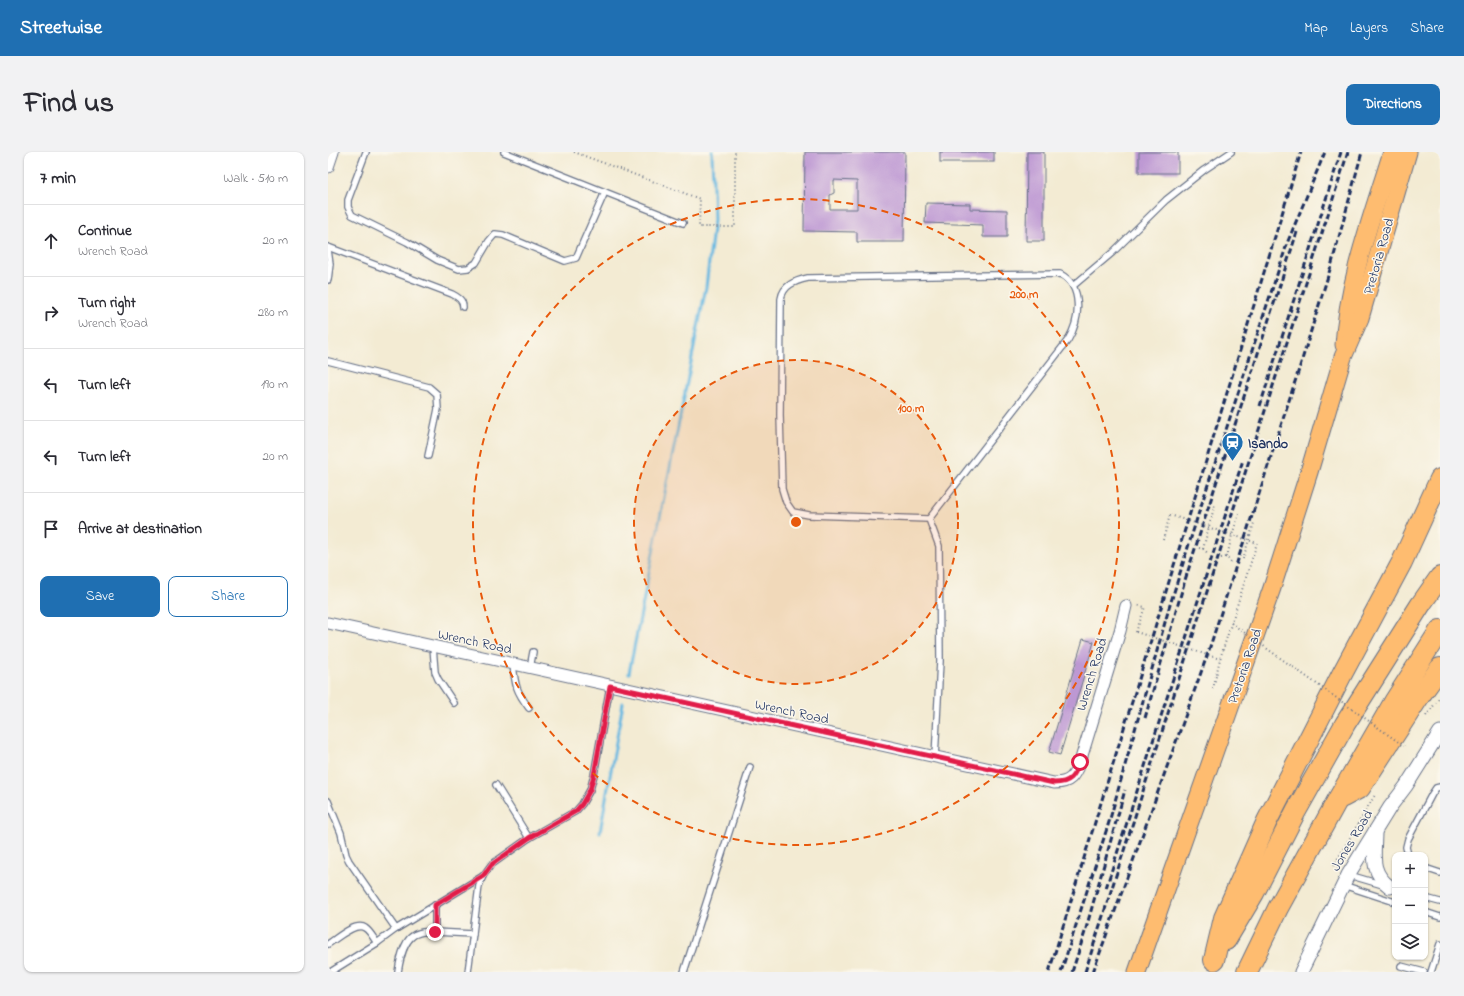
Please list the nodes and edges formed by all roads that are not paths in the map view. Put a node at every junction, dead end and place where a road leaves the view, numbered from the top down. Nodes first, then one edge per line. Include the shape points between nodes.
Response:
1 (333, 152) edge
2 (366, 152) edge
3 (504, 152) edge
4 (1231, 152) edge
5 (1392, 152) edge
6 (1408, 152) edge
7 (328, 167) edge
8 (605, 192) junction
9 (684, 223) dead end
10 (328, 247) edge
11 (328, 250) edge
12 (328, 280) edge
13 (1074, 286) junction
14 (463, 307) dead end
15 (1343, 357) junction
16 (328, 362) edge
17 (428, 456) dead end
18 (1440, 478) edge
19 (1440, 509) edge
20 (929, 519) junction
21 (1402, 562) junction
22 (1440, 577) edge
23 (1126, 606) dead end
24 (328, 623) edge
25 (1440, 630) edge
26 (433, 647) junction
27 (533, 652) dead end
28 (513, 664) junction
29 (530, 668) junction
30 (1440, 668) edge
31 (610, 686) junction
32 (454, 703) dead end
33 (529, 708) dead end
34 (1440, 732) edge
35 (935, 758) junction
36 (750, 767) dead end
37 (496, 785) dead end
38 (1440, 787) edge
39 (1338, 799) junction
40 (328, 801) edge
41 (1375, 831) junction
42 (529, 838) junction
43 (1407, 852) edge
44 (1428, 869) edge
45 (1440, 873) edge
46 (483, 876) junction
47 (1346, 880) junction
48 (1392, 887) edge
49 (1392, 888) edge
50 (1428, 899) edge
51 (1392, 901) edge
52 (1440, 902) edge
53 (435, 905) junction
54 (1428, 913) edge
55 (1440, 917) edge
56 (396, 929) junction
57 (435, 932) junction
58 (473, 934) junction
59 (377, 943) junction
60 (328, 944) edge
61 (1440, 944) edge
62 (1211, 966) edge
63 (1401, 966) dead end
64 (332, 971) dead end
65 (398, 972) edge
66 (468, 972) edge
67 (684, 972) edge
68 (1137, 972) edge
69 (1247, 972) edge
70 (1301, 972) edge
71 (1424, 972) edge
72 (1431, 972) edge

1 - 7 street
2 - 8 lane via 348,200 352,215 459,269 468,268 476,262 495,234 504,235 565,261 576,258
3 - 8 lane
4 - 13 lane via 1166,200
5 - 15 main road, Pretoria Road via 1359,261 1345,320
6 - 15 main road, Pretoria Road via 1360,318
8 - 9 lane
10 - 14 lane via 452,294 460,299
11 - 12 lane
13 - 20 lane via 1078,305 1074,330 1068,340
13 - 20 lane via 1060,274 808,278 792,284 782,292 780,415 782,489 786,502 794,512 809,515
15 - 68 main road, Pretoria Road via 1272,588
16 - 17 lane via 428,388 437,394 438,409
18 - 21 highway
19 - 21 highway
20 - 35 lane via 939,546 940,662
21 - 62 highway via 1267,821 1224,918
22 - 62 highway via 1345,724 1254,893
23 - 35 street, Wrench Road via 1080,762 1071,779 1054,783
24 - 26 street, Wrench Road
25 - 39 highway via 1394,702
26 - 28 street, Wrench Road
26 - 32 lane via 438,679
27 - 29 lane
28 - 29 street, Wrench Road
28 - 33 lane via 519,696
29 - 31 street, Wrench Road
30 - 39 highway via 1360,788
31 - 35 street, Wrench Road
31 - 42 lane via 590,790 576,811
34 - 41 street, Jones Road
36 - 67 lane
37 - 42 lane
38 - 43 lane via 1432,794 1408,839
39 - 69 highway via 1278,908
40 - 56 lane via 349,861
41 - 47 street, Jones Road
41 - 48 street via 1376,869 1380,878
42 - 46 lane via 491,865
44 - 45 lane
46 - 53 lane
46 - 58 lane via 479,886
47 - 49 lane
47 - 51 lane
47 - 70 street, Jones Road
50 - 52 lane
53 - 56 lane
53 - 57 lane
54 - 55 lane
56 - 59 lane
57 - 58 lane
57 - 65 lane via 420,932 411,937
58 - 66 lane
59 - 60 lane via 365,928 359,926
59 - 64 lane
61 - 72 lane
63 - 71 lane

